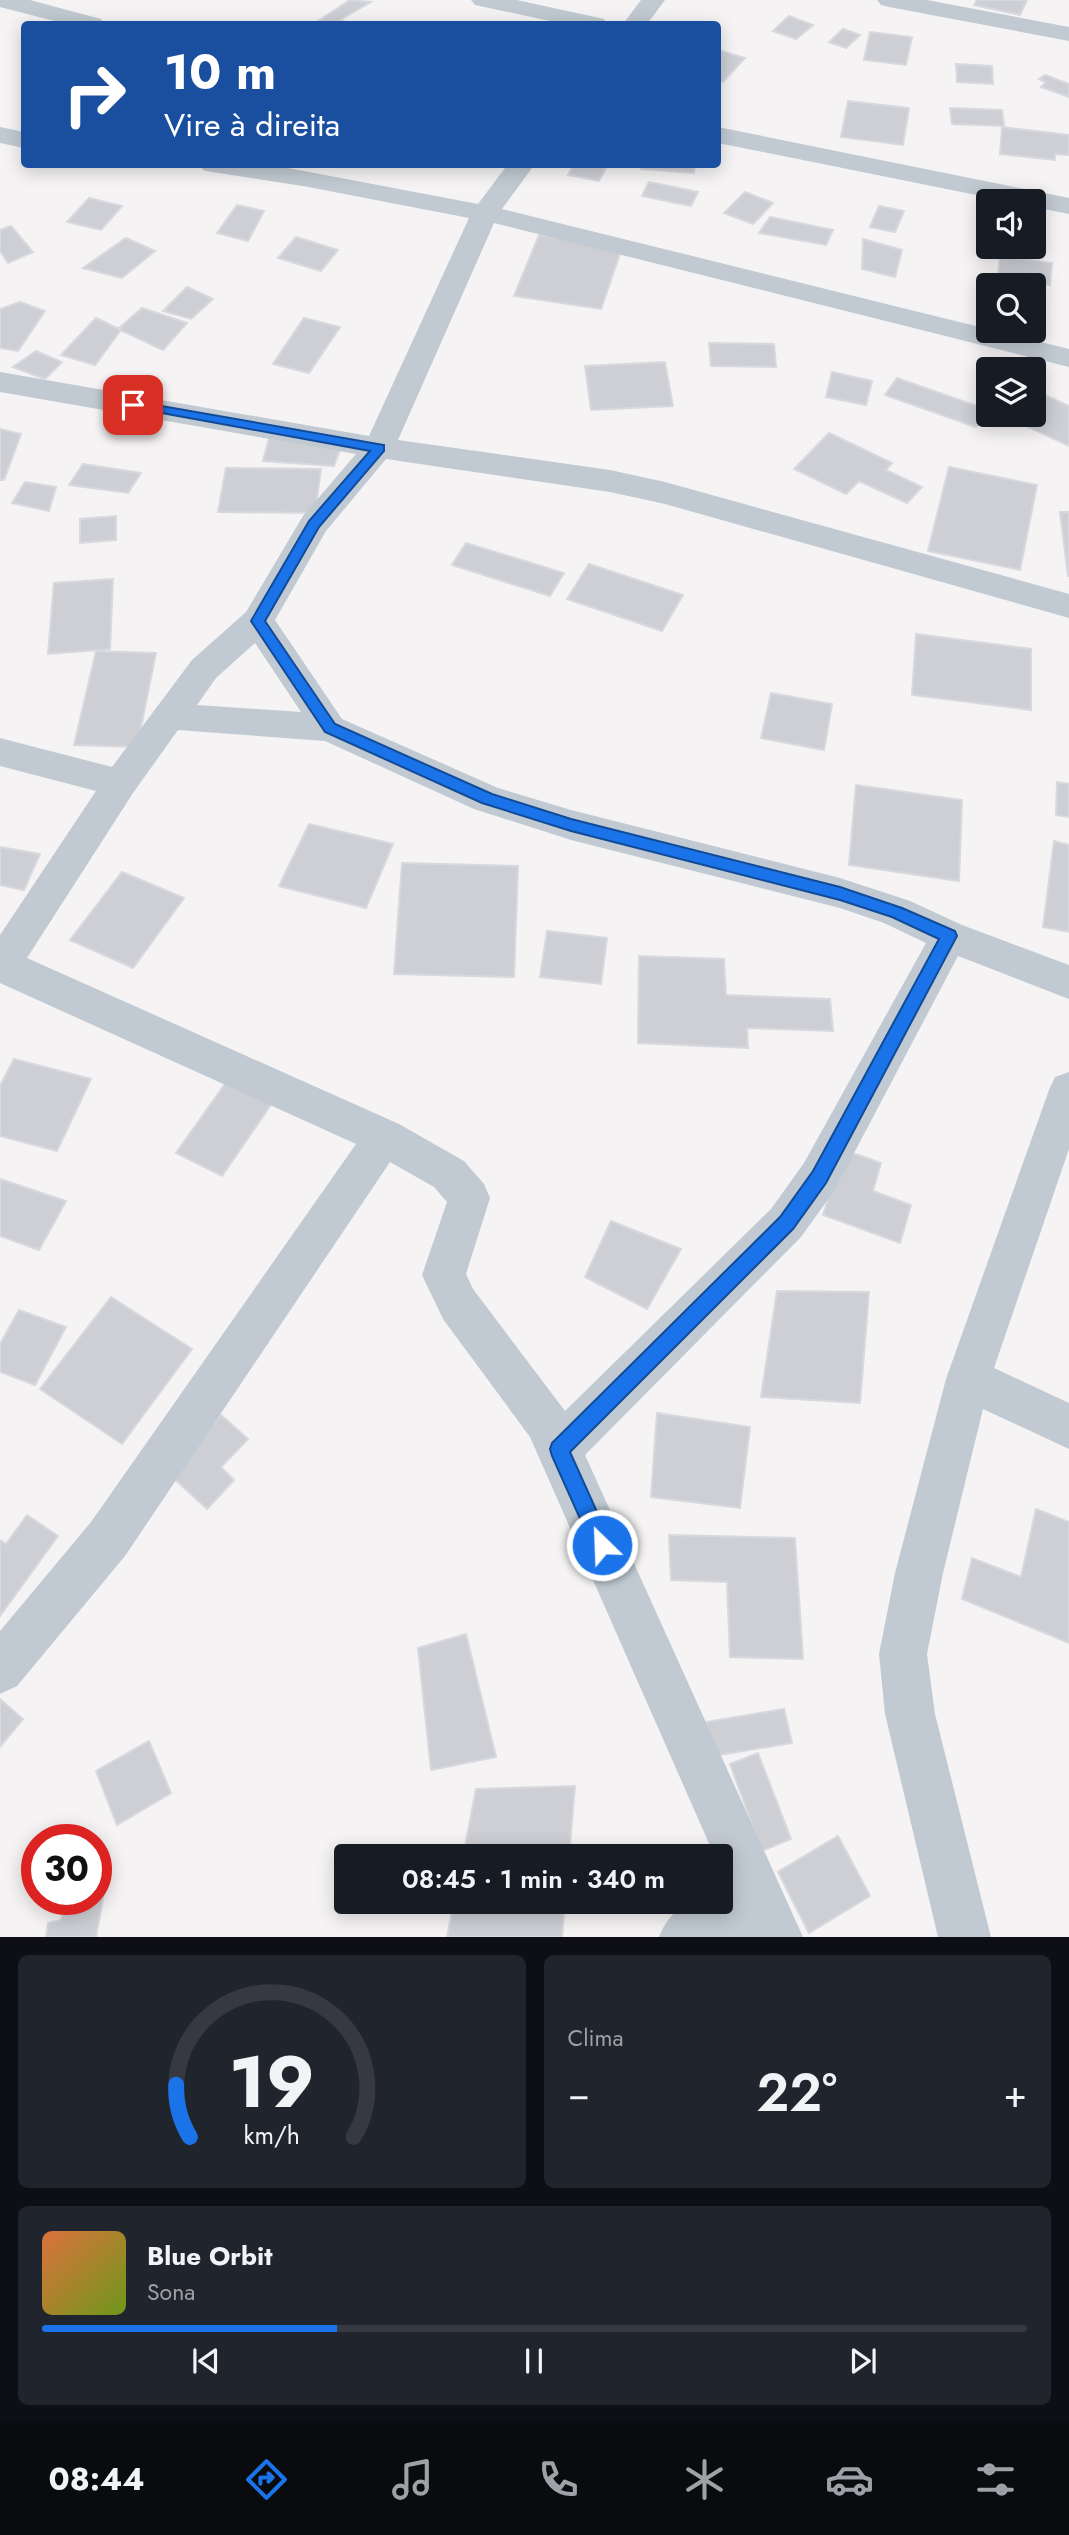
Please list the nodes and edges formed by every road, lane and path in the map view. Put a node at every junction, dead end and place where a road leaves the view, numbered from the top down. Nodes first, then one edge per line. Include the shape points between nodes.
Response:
1 (2, 0) edge
2 (483, 0) edge
3 (653, 0) edge
4 (889, 0) edge
5 (81, 21) edge
6 (581, 21) edge
7 (637, 21) edge
8 (1069, 34) edge
9 (0, 135) edge
10 (721, 136) edge
11 (21, 139) edge
12 (238, 168) edge
13 (519, 168) edge
14 (1069, 206) edge
15 (485, 213) junction
16 (1069, 358) edge
17 (1, 384) edge
18 (379, 448) junction
19 (1069, 606) edge
20 (258, 621) junction
21 (172, 716) junction
22 (330, 728) junction
23 (0, 752) edge
24 (120, 783) junction
25 (949, 936) junction
26 (1, 966) edge
27 (1069, 982) edge
28 (1069, 1090) edge
29 (384, 1138) junction
30 (968, 1380) junction
31 (1069, 1426) edge
32 (559, 1449) junction
33 (0, 1669) edge
34 (769, 1920) edge
35 (685, 1937) edge
36 (965, 1937) edge

1 - 5 street
2 - 6 street
3 - 7 street
4 - 8 street
9 - 11 street
10 - 14 street
12 - 15 street
13 - 15 street
15 - 16 street
15 - 18 street
17 - 18 street
18 - 19 street via 665,493
18 - 20 street via 314,524
20 - 21 street via 204,669
20 - 22 street
21 - 22 street
21 - 24 street
22 - 25 street via 487,799 571,825 840,893
23 - 24 street
24 - 26 street
25 - 27 street
25 - 32 street via 820,1177 786,1223
26 - 29 street
28 - 30 street
29 - 32 street via 449,1174 469,1198 444,1275 458,1304 546,1422
29 - 33 street via 108,1539
30 - 31 street
30 - 36 street via 919,1573 904,1654 910,1714
32 - 34 street
34 - 35 street via 690,1932

